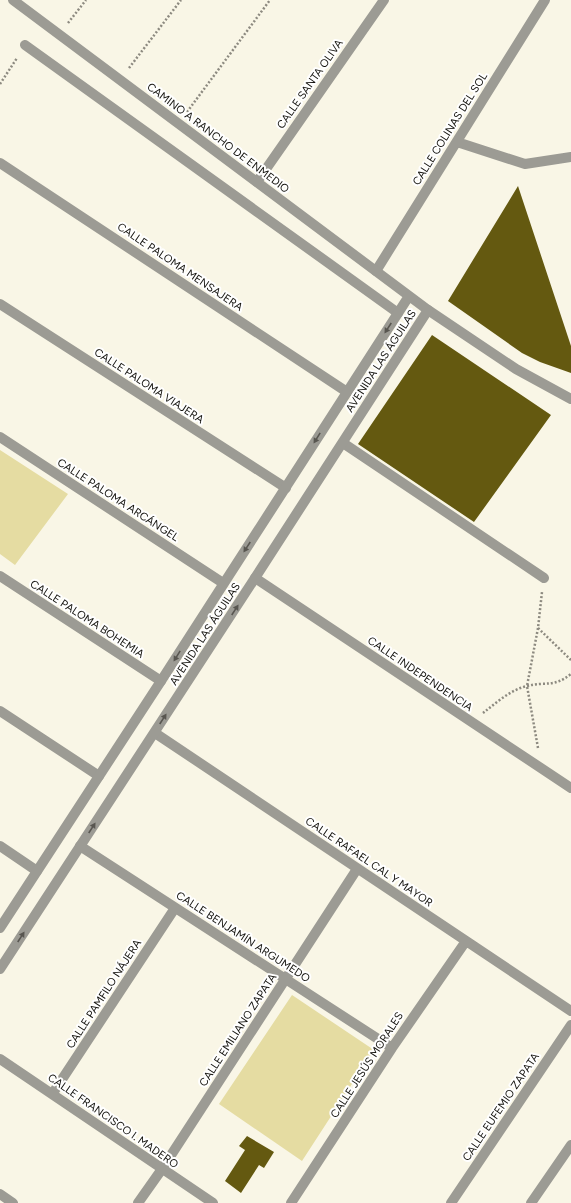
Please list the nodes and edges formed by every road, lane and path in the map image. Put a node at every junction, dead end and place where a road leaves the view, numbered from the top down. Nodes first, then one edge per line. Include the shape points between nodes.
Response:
1 (13, 0) edge
2 (86, 0) edge
3 (181, 0) edge
4 (270, 0) edge
5 (384, 0) edge
6 (545, 0) edge
7 (59, 34) junction
8 (26, 46) joint
9 (120, 80) junction
10 (0, 84) edge
11 (178, 123) junction
12 (457, 142) junction
13 (571, 157) edge
14 (0, 163) edge
15 (257, 182) junction
16 (376, 271) junction
17 (409, 296) junction
18 (0, 304) edge
19 (428, 310) junction
20 (398, 313) junction
21 (346, 392) junction
22 (571, 399) edge
23 (0, 437) edge
24 (343, 442) junction
25 (286, 488) junction
26 (0, 576) edge
27 (255, 578) junction
28 (544, 578) joint
29 (223, 583) junction
30 (538, 628) junction
31 (571, 660) edge
32 (571, 674) edge
33 (161, 682) junction
34 (527, 686) junction
35 (0, 711) edge
36 (471, 722) junction
37 (155, 732) junction
38 (542, 769) junction
39 (99, 776) junction
40 (571, 788) edge
41 (0, 846) edge
42 (80, 846) junction
43 (357, 869) junction
44 (37, 871) junction
45 (175, 908) junction
46 (0, 928) edge
47 (466, 941) junction
48 (0, 970) edge
49 (286, 978) junction
50 (571, 1011) edge
51 (571, 1025) edge
52 (392, 1048) junction
53 (0, 1059) edge
54 (53, 1093) junction
55 (571, 1145) edge
56 (162, 1169) junction
57 (0, 1194) edge
58 (13, 1203) edge
59 (138, 1203) edge
60 (213, 1203) edge
61 (291, 1203) edge
62 (451, 1203) edge
63 (531, 1203) edge

1 - 7 street, CAMINO A RANCHO DE ENMEDIO
2 - 7 path
3 - 9 path
4 - 11 path
5 - 15 street, CALLE SANTA OLIVA
6 - 12 street, CALLE COLINAS DEL SOL
7 - 9 street, CAMINO A RANCHO DE ENMEDIO
8 - 10 path
8 - 20 street
9 - 11 street, CAMINO A RANCHO DE ENMEDIO
11 - 15 street, CAMINO A RANCHO DE ENMEDIO
12 - 13 street via 525,164
12 - 16 street, CALLE COLINAS DEL SOL
14 - 21 street, CALLE PALOMA MENSAJERA
15 - 16 street, CAMINO A RANCHO DE ENMEDIO
16 - 17 street, CAMINO A RANCHO DE ENMEDIO
17 - 19 street, CAMINO A RANCHO DE ENMEDIO
17 - 20 street, AVENIDA LAS ÁGUILAS
18 - 25 street, CALLE PALOMA VIAJERA
19 - 22 street, CAMINO A RANCHO DE ENMEDIO via 516,369
19 - 24 street, AVENIDA LAS ÁGUILAS
20 -> 21 street, AVENIDA LAS ÁGUILAS
21 -> 25 street, AVENIDA LAS ÁGUILAS
23 - 29 street, CALLE PALOMA ARCÁNGEL
24 - 27 street, AVENIDA LAS ÁGUILAS
24 - 28 street
25 -> 29 street, AVENIDA LAS ÁGUILAS
26 - 33 street, CALLE PALOMA BOHEMIA
27 - 36 street, CALLE INDEPENDENCIA
37 -> 27 street, AVENIDA LAS ÁGUILAS
28 - 30 path
29 -> 33 street, AVENIDA LAS ÁGUILAS
30 - 31 path
30 - 34 path
32 - 34 path via 560,682
33 - 39 street, AVENIDA LAS ÁGUILAS
34 - 36 path via 508,694
34 - 38 path
35 - 39 street
36 - 38 street, CALLE INDEPENDENCIA
42 -> 37 street, AVENIDA LAS ÁGUILAS
37 - 43 street, CALLE RAFAEL CAL Y MAYOR
38 - 40 street, CALLE INDEPENDENCIA
39 - 44 street, AVENIDA LAS ÁGUILAS
41 - 44 street
42 - 45 street, CALLE BENJAMÍN ARGUMEDO
48 -> 42 street, AVENIDA LAS ÁGUILAS
43 - 47 street, CALLE RAFAEL CAL Y MAYOR
43 - 49 street, CALLE EMILIANO ZAPATA
44 - 46 street, AVENIDA LAS ÁGUILAS
45 - 49 street, CALLE BENJAMÍN ARGUMEDO
45 - 54 street, CALLE PAMFILO NÁJERA
47 - 50 street, CALLE RAFAEL CAL Y MAYOR
47 - 52 street, CALLE JESÚS MORALES
49 - 52 street, CALLE BENJAMÍN ARGUMEDO
49 - 56 street, CALLE EMILIANO ZAPATA
51 - 62 street, CALLE EUFEMIO ZAPATA
52 - 61 street, CALLE JESÚS MORALES
53 - 54 street, CALLE FRANCISCO I. MADERO
54 - 56 street, CALLE FRANCISCO I. MADERO
55 - 63 street
56 - 59 street, CALLE EMILIANO ZAPATA
56 - 60 street, CALLE FRANCISCO I. MADERO
57 - 58 street

